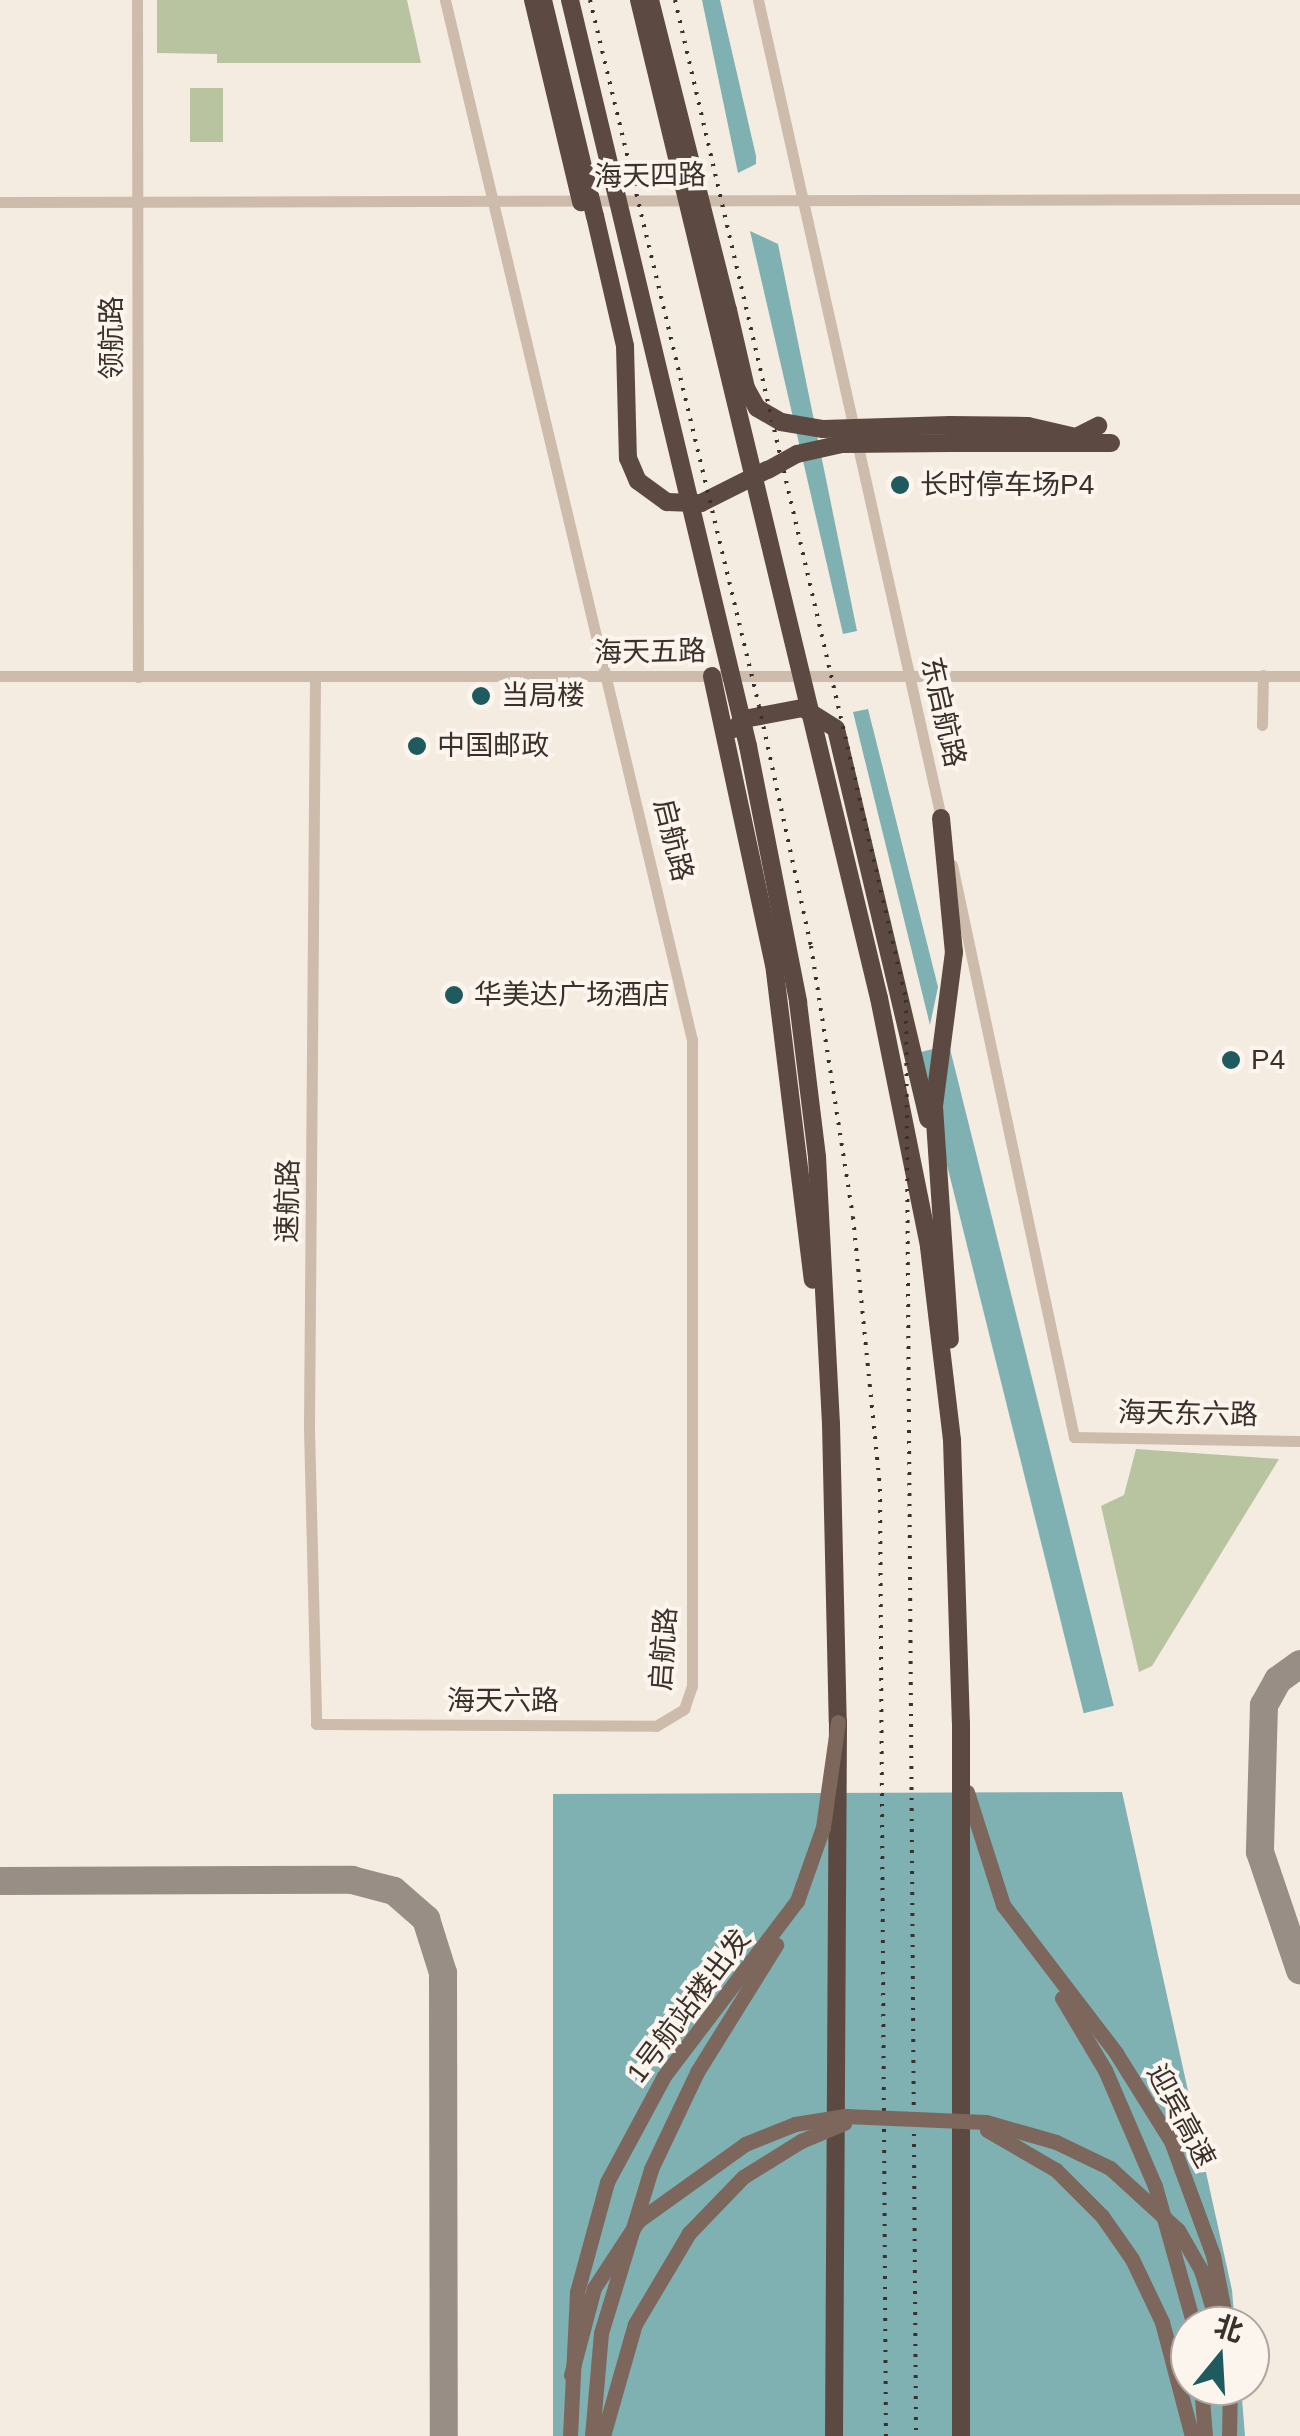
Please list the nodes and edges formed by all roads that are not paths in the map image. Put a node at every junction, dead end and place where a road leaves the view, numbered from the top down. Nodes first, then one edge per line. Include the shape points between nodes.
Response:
1 (137, 0) edge
2 (444, 0) edge
3 (533, 0) edge
4 (543, 0) edge
5 (570, 0) edge
6 (639, 0) edge
7 (650, 0) edge
8 (758, 0) edge
9 (800, 198) junction
10 (1300, 199) edge
11 (0, 202) edge
12 (136, 202) junction
13 (580, 202) junction
14 (494, 204) junction
15 (1098, 426) dead end
16 (950, 434) junction
17 (1111, 443) dead end
18 (908, 672) junction
19 (1263, 675) junction
20 (0, 676) edge
21 (712, 676) junction
22 (1300, 676) edge
23 (138, 677) junction
24 (315, 678) junction
25 (608, 678) junction
26 (1262, 725) dead end
27 (728, 754) junction
28 (941, 818) junction
29 (936, 1148) junction
30 (948, 1390) junction
31 (831, 1424) junction
32 (1074, 1437) joint
33 (1300, 1441) edge
34 (684, 1709) joint
35 (838, 1722) junction
36 (960, 1723) junction
37 (316, 1724) joint
38 (797, 1901) junction
39 (1037, 1956) junction
40 (872, 2116) junction
41 (935, 2116) junction
42 (1189, 2306) edge
43 (1211, 2306) edge
44 (1222, 2306) edge
45 (571, 2375) junction
46 (1203, 2406) edge
47 (1230, 2406) edge
48 (570, 2436) edge
49 (592, 2436) edge
50 (603, 2436) edge
51 (834, 2436) edge
52 (961, 2436) edge
53 (1192, 2436) edge
54 (1205, 2436) edge
55 (1230, 2436) edge

1 - 12 street, 领航路
2 - 14 street, 启航路
3 - 13 highway
4 - 16 highway, bridge via 625,346 628,458 638,481 667,502 702,503 798,454
5 - 31 highway, bridge via 748,746 798,1002 818,1157
6 - 30 highway, bridge via 879,998 929,1247
7 - 16 highway, bridge via 746,388 757,408 781,422 823,429
8 - 9 street, 东启航路
9 - 10 street, 海天四路
9 - 13 street, 海天四路
9 - 18 street, 东启航路
11 - 12 street, 海天四路
12 - 14 street, 海天四路
12 - 23 street, 领航路
13 - 14 street, 海天四路
14 - 25 street, 启航路
15 - 16 highway via 1076,437 1028,426
16 - 17 highway
18 - 19 street, 海天五路
18 - 21 street, 海天五路
18 - 28 street, 东启航路
19 - 22 street, 海天五路
19 - 26 street
20 - 23 street, 海天五路
21 - 25 street, 海天五路
21 - 27 highway
23 - 24 street, 海天五路
24 - 25 street, 海天五路
24 - 37 street, 速航路 via 309,1442
25 - 34 street, 启航路 via 692,1040 692,1686
27 - 29 highway via 731,732 744,719 803,708 836,729
27 - 31 highway via 774,964
28 - 29 highway via 954,952 936,1072
28 - 32 street, 东启航路
29 - 30 highway via 949,1253
30 - 36 highway
31 - 35 highway
32 - 33 street, 海天东六路
34 - 37 street, 海天六路 via 656,1726
35 - 38 main road, bridge via 823,1827
35 - 51 highway, bridge
36 - 39 main road, 迎宾高速 via 977,1837 1003,1904
36 - 52 highway
38 - 45 main road, 1号航站楼出发, bridge via 683,2048 618,2158 582,2266
38 - 49 main road, bridge via 696,2072 651,2169 601,2333
39 - 42 main road, 迎宾高速, bridge via 1104,2070 1142,2152
39 - 44 main road, 迎宾高速 via 1161,2120 1204,2224
40 - 41 main road, bridge
40 - 45 main road, bridge via 817,2120 771,2133 720,2158 654,2205 602,2272
40 - 50 main road, bridge via 782,2152 706,2213 635,2324
41 - 43 main road, bridge via 1056,2142 1136,2186 1190,2248
41 - 53 main road, bridge via 1014,2142 1056,2170 1102,2216 1138,2269 1162,2322
45 - 48 main road, 1号航站楼出发
46 - 54 main road
47 - 55 main road

